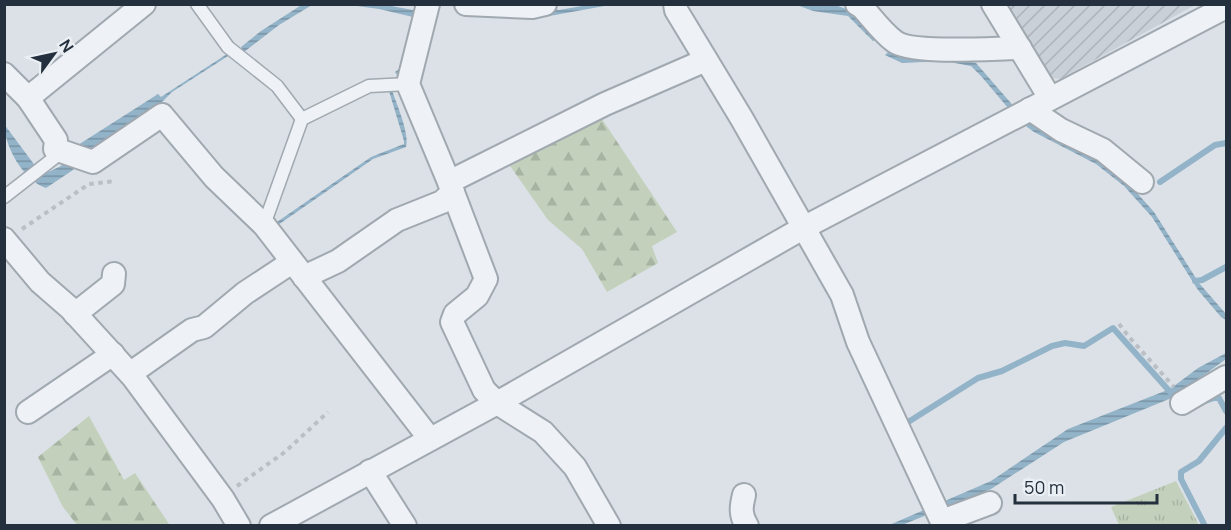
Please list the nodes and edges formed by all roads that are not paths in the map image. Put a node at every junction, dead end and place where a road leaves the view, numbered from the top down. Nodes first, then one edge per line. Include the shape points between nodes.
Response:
1 (144, 4) edge
2 (197, 4) edge
3 (428, 4) edge
4 (466, 4) edge
5 (545, 4) edge
6 (675, 4) edge
7 (857, 4) edge
8 (993, 4) edge
9 (1227, 6) edge
10 (1020, 48) junction
11 (706, 60) junction
12 (4, 74) edge
13 (408, 84) junction
14 (28, 98) junction
15 (1050, 98) junction
16 (1030, 109) junction
17 (302, 119) junction
18 (55, 149) junction
19 (1142, 182) dead end
20 (451, 187) junction
21 (4, 197) edge
22 (264, 225) junction
23 (803, 228) junction
24 (8, 243) edge
25 (298, 270) junction
26 (114, 274) dead end
27 (75, 314) junction
28 (113, 354) junction
29 (130, 373) junction
30 (1227, 377) edge
31 (1184, 402) road end
32 (497, 403) junction
33 (28, 412) dead end
34 (430, 439) junction
35 (370, 471) junction
36 (744, 495) dead end
37 (990, 503) dead end
38 (943, 523) edge
39 (239, 525) edge
40 (271, 525) edge
41 (405, 525) edge
42 (609, 525) edge
43 (747, 525) edge

1 - 14 street
2 - 17 lane via 228,47 277,86
3 - 13 street
4 - 5 street
6 - 11 street
7 - 10 street via 903,46
8 - 10 street
9 - 15 street
10 - 15 street
11 - 20 street via 605,104
11 - 23 street
12 - 14 street
13 - 17 lane via 369,86
13 - 20 street
14 - 18 street via 56,140
15 - 16 street
16 - 19 street via 1103,150
16 - 23 street
17 - 22 lane
18 - 21 lane via 54,158
18 - 22 street via 93,162 162,115 214,177
20 - 25 street via 442,202 397,220 338,261
20 - 32 street via 486,279 477,296 455,314 452,322 484,390
22 - 25 street
23 - 32 street
23 - 38 street via 842,295 858,342
24 - 27 street via 40,282
25 - 29 street via 245,293 204,327 192,330
25 - 34 street
26 - 27 street via 113,284
27 - 28 street
28 - 29 street
28 - 33 street
29 - 39 street
30 - 31 street
32 - 34 street
32 - 42 street via 543,432 575,467
34 - 35 street
35 - 40 street
35 - 41 street
36 - 43 street via 741,509
37 - 38 street

